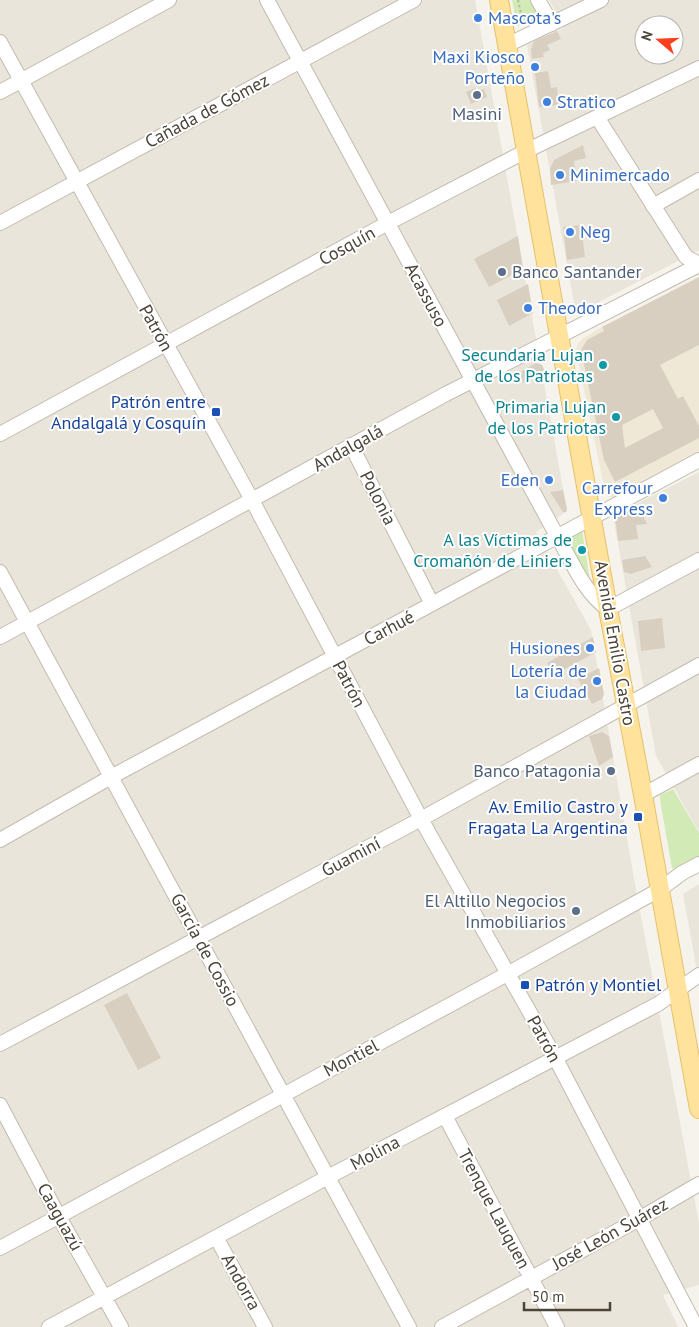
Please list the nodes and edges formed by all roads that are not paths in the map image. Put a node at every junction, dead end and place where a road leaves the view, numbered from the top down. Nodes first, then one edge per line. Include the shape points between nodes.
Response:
1 (169, 0) edge
2 (267, 0) edge
3 (414, 0) edge
4 (499, 0) edge
5 (538, 0) edge
6 (601, 0) edge
7 (552, 24) junction
8 (0, 42) edge
9 (507, 45) junction
10 (300, 61) junction
11 (699, 68) edge
12 (22, 80) junction
13 (0, 92) edge
14 (597, 117) junction
15 (526, 151) junction
16 (699, 180) edge
17 (76, 182) junction
18 (653, 206) junction
19 (0, 223) edge
20 (388, 223) junction
21 (699, 265) edge
22 (560, 336) junction
23 (165, 344) junction
24 (472, 381) junction
25 (0, 434) edge
26 (351, 446) junction
27 (699, 460) edge
28 (252, 500) junction
29 (592, 517) junction
30 (557, 536) junction
31 (699, 560) edge
32 (0, 572) edge
33 (432, 604) junction
34 (608, 610) junction
35 (27, 622) junction
36 (0, 637) edge
37 (334, 656) junction
38 (699, 666) edge
39 (626, 706) junction
40 (699, 764) edge
41 (111, 777) junction
42 (643, 795) junction
43 (421, 820) junction
44 (0, 840) edge
45 (699, 864) edge
46 (659, 890) junction
47 (198, 939) junction
48 (509, 973) junction
49 (699, 975) edge
50 (677, 992) junction
51 (0, 1044) edge
52 (556, 1059) junction
53 (697, 1080) edge
54 (283, 1095) junction
55 (0, 1105) edge
56 (699, 1109) edge
57 (445, 1116) junction
58 (328, 1178) junction
59 (699, 1184) edge
60 (59, 1217) junction
61 (639, 1219) junction
62 (216, 1237) junction
63 (0, 1248) edge
64 (530, 1278) junction
65 (105, 1297) junction
66 (50, 1327) edge
67 (121, 1327) edge
68 (266, 1327) edge
69 (409, 1327) edge
70 (442, 1327) edge
71 (557, 1327) edge
72 (696, 1327) edge

1 - 12 street
2 - 10 street, Acassuso
3 - 10 street, Cañada de Gómez
4 - 9 main road, Avenida Emilio Castro
5 - 7 street
6 - 7 street
7 - 9 street
8 - 12 street, Patrón
9 - 15 main road, Avenida Emilio Castro
10 - 17 street, Cañada de Gómez
10 - 20 street, Acassuso
11 - 14 street, Cosquín
12 - 13 street
12 - 17 street, Patrón
14 - 15 street, Cosquín
14 - 18 street
15 - 20 street, Cosquín
15 - 22 main road, Avenida Emilio Castro
16 - 18 street
17 - 19 street, Cañada de Gómez
17 - 23 street, Patrón
18 - 21 street via 686,256
20 - 23 street, Cosquín
20 - 24 street, Acassuso
21 - 22 street, Andalgalá
22 - 24 street, Andalgalá
22 - 29 main road, Avenida Emilio Castro
23 - 25 street, Cosquín
23 - 28 street, Patrón
24 - 26 street, Andalgalá
24 - 30 street, Acassuso
26 - 28 street, Andalgalá
26 - 33 street, Polonia
27 - 29 street, Carhué
28 - 35 street, Andalgalá
28 - 37 street, Patrón
29 - 30 street, Carhué
29 - 34 main road, Avenida Emilio Castro
30 - 33 street, Carhué
30 - 34 street, Acassuso via 587,589
31 - 34 street
32 - 35 street, García de Cossio
33 - 37 street, Carhué
34 - 39 main road, Avenida Emilio Castro
35 - 36 street, Andalgalá
35 - 41 street, García de Cossio
37 - 41 street, Carhué
37 - 43 street, Patrón
38 - 39 street, Guaminí
39 - 42 main road, Avenida Emilio Castro
39 - 43 street, Guaminí
40 - 42 street
41 - 44 street, Carhué
41 - 47 street, García de Cossio
42 - 46 main road, Avenida Emilio Castro
43 - 47 street, Guaminí
43 - 48 street, Patrón
45 - 46 street, Montiel
46 - 48 street, Montiel
46 - 50 main road, Avenida Emilio Castro
47 - 51 street, Guaminí
47 - 54 street, García de Cossio
48 - 52 street, Patrón
48 - 54 street, Montiel
49 - 50 street, Molina
50 - 52 street, Molina
50 - 53 main road, Avenida Emilio Castro
52 - 57 street, Molina
52 - 61 street, Patrón
53 - 56 main road, Avenida Emilio Castro
54 - 58 street, García de Cossio
54 - 60 street, Montiel
55 - 60 street, Caaguazú
57 - 58 street, Molina
57 - 64 street, Trenque Lauquen
58 - 62 street, Molina
58 - 69 street, García de Cossio
59 - 61 street, José León Suárez
60 - 63 street, Montiel
60 - 65 street, Caaguazú
61 - 64 street, José León Suárez
61 - 72 street, Patrón
62 - 65 street, Molina
62 - 68 street, Andorra
64 - 70 street, José León Suárez
64 - 71 street, Trenque Lauquen
65 - 66 street, Molina
65 - 67 street, Caaguazú

